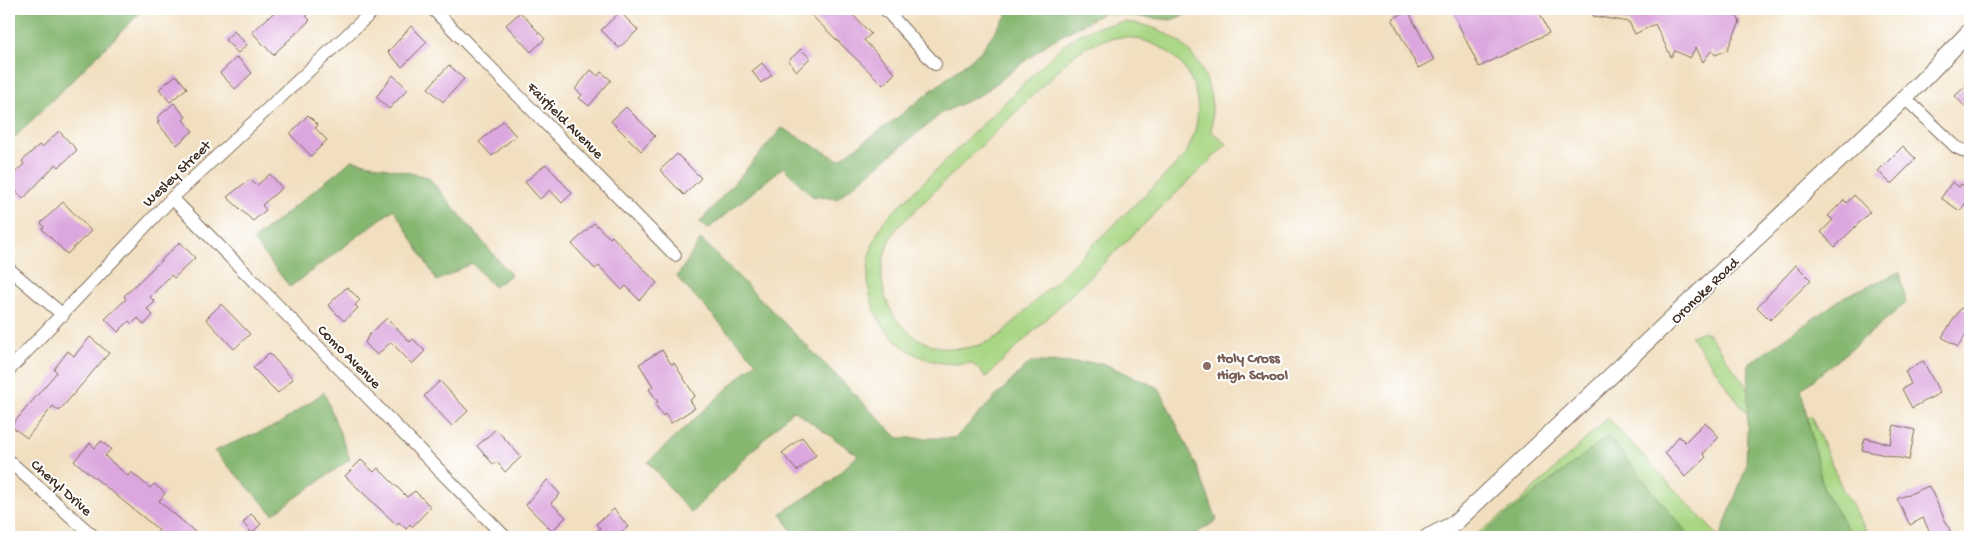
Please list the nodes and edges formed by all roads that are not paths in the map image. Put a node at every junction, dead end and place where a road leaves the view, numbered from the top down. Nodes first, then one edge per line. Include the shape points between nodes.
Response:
1 (376, 9) edge
2 (433, 9) edge
3 (885, 9) edge
4 (1970, 31) edge
5 (935, 64) dead end
6 (1905, 98) junction
7 (1970, 154) edge
8 (172, 198) junction
9 (675, 255) dead end
10 (9, 269) edge
11 (62, 315) junction
12 (9, 370) edge
13 (9, 461) edge
14 (94, 537) edge
15 (505, 537) edge
16 (1428, 537) edge

1 - 8 street, Wesley Street
2 - 9 street, Fairfield Avenue
3 - 5 street
4 - 6 street, Oronoke Road
6 - 7 street via 1956,147
6 - 16 street, Oronoke Road via 1454,524
8 - 11 street, Wesley Street
8 - 15 street, Como Avenue
10 - 11 street
11 - 12 street, Wesley Street
13 - 14 street, Cheryl Drive

